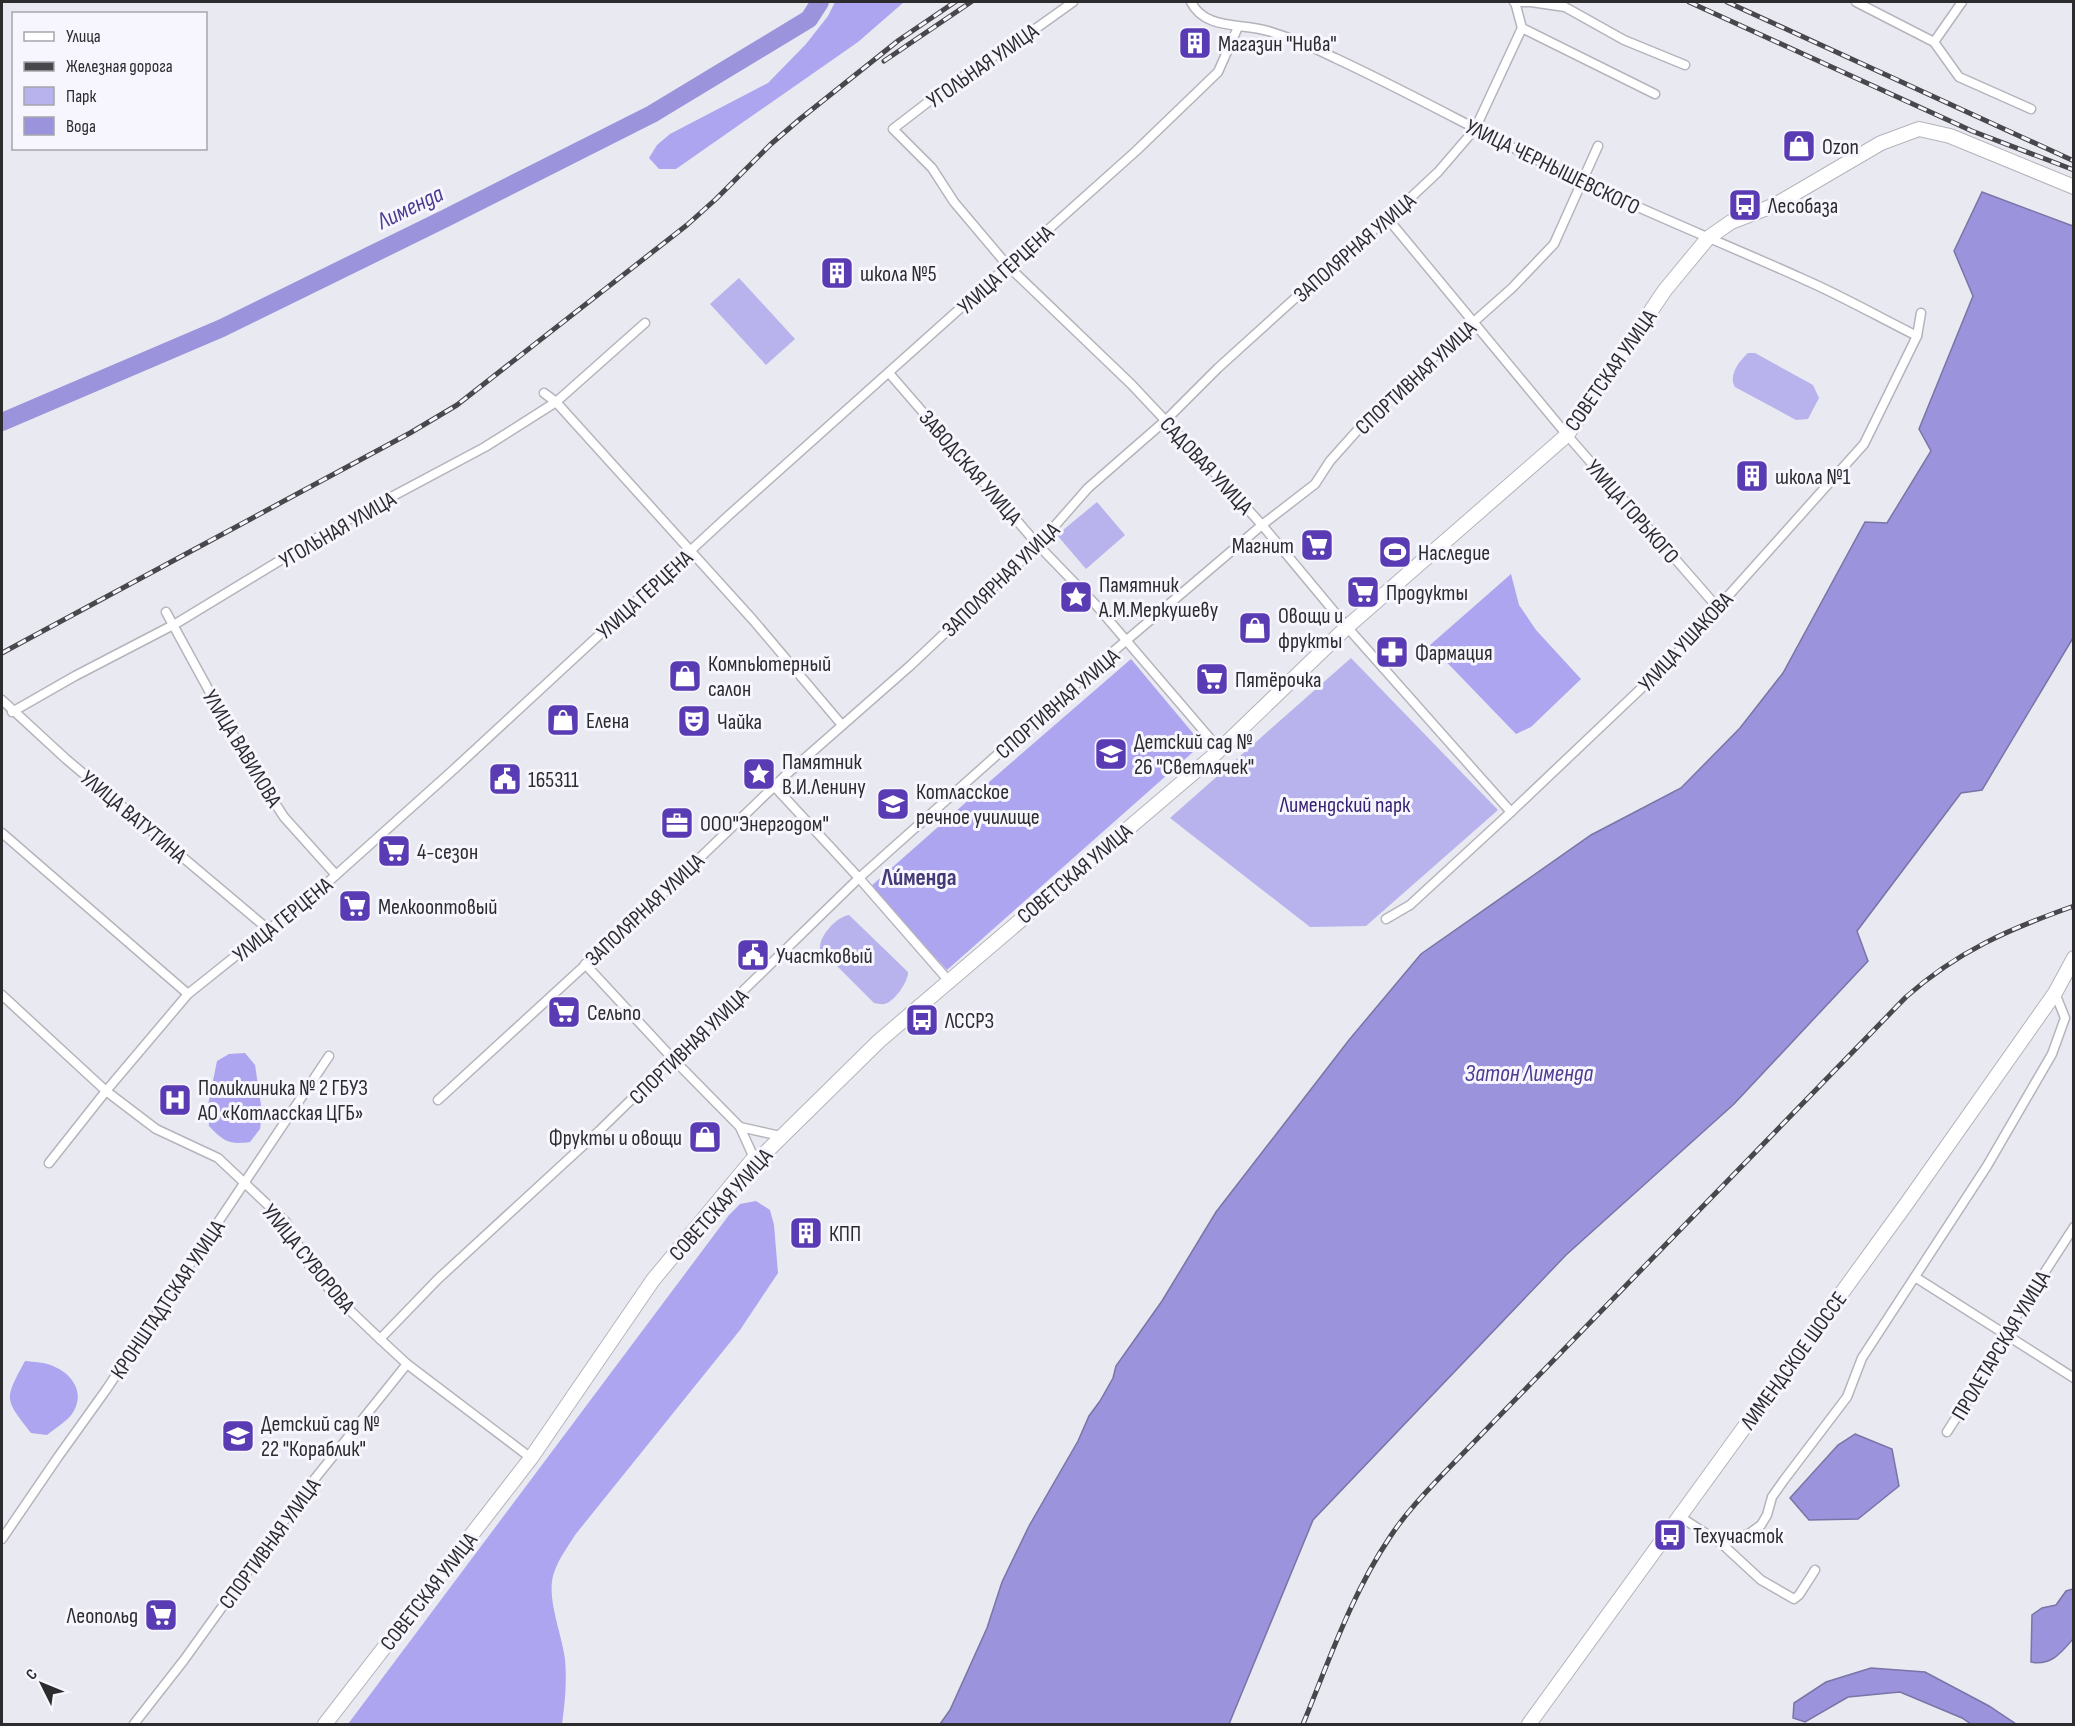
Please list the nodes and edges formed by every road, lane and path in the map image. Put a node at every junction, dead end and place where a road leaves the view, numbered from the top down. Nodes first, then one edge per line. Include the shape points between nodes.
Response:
1 (1073, 2) edge
2 (1191, 2) edge
3 (1515, 2) edge
4 (1856, 2) edge
5 (1962, 2) edge
6 (1238, 27) junction
7 (1522, 28) junction
8 (1934, 42) junction
9 (1685, 65) dead end
10 (1655, 94) dead end
11 (2031, 109) dead end
12 (892, 129) joint
13 (1475, 129) junction
14 (1598, 146) dead end
15 (1584, 182) junction
16 (2073, 187) edge
17 (1388, 219) junction
18 (1708, 238) junction
19 (1008, 266) junction
20 (1922, 313) dead end
21 (645, 323) dead end
22 (1473, 324) junction
23 (1917, 336) junction
24 (889, 373) junction
25 (544, 393) dead end
26 (556, 402) junction
27 (1166, 420) junction
28 (1567, 435) junction
29 (1262, 525) junction
30 (1038, 545) junction
31 (690, 552) junction
32 (1718, 609) junction
33 (166, 612) dead end
34 (173, 625) junction
35 (1347, 627) junction
36 (1127, 641) junction
37 (2, 700) edge
38 (12, 712) junction
39 (842, 725) junction
40 (1220, 750) junction
41 (774, 786) junction
42 (1511, 812) junction
43 (2, 833) edge
44 (336, 874) junction
45 (859, 878) junction
46 (1386, 920) dead end
47 (269, 930) junction
48 (2073, 958) edge
49 (585, 964) junction
50 (948, 980) junction
51 (2055, 993) junction
52 (188, 994) junction
53 (2, 996) edge
54 (329, 1056) dead end
55 (674, 1060) junction
56 (106, 1090) junction
57 (438, 1100) dead end
58 (740, 1127) junction
59 (780, 1136) junction
60 (754, 1158) junction
61 (50, 1163) dead end
62 (244, 1183) junction
63 (2073, 1227) edge
64 (1915, 1277) junction
65 (2004, 1335) junction
66 (380, 1339) junction
67 (407, 1364) junction
68 (2073, 1378) edge
69 (1947, 1432) dead end
70 (531, 1458) junction
71 (1679, 1516) junction
72 (2, 1539) edge
73 (1722, 1544) junction
74 (1815, 1570) dead end
75 (134, 1725) edge
76 (325, 1725) edge
77 (1529, 1725) edge

1 - 12 street, УГОЛЬНАЯ УЛИЦА
2 - 6 street, УЛИЦА ЧЕРНЫШЕВСКОГО via 1206,18
3 - 7 street
3 - 9 street via 1565,7 1624,40
4 - 8 street
5 - 8 street
6 - 13 street, УЛИЦА ЧЕРНЫШЕВСКОГО via 1265,30 1301,42
6 - 19 street, УЛИЦА ГЕРЦЕНА via 1218,72
7 - 10 street
7 - 13 street, ЗАПОЛЯРНАЯ УЛИЦА
8 - 11 street via 1959,77
12 - 19 street, САДОВАЯ УЛИЦА via 932,168 954,202
13 - 15 street, УЛИЦА ЧЕРНЫШЕВСКОГО
13 - 17 street, ЗАПОЛЯРНАЯ УЛИЦА via 1438,172
14 - 15 street, СПОРТИВНАЯ УЛИЦА
15 - 18 street, УЛИЦА ЧЕРНЫШЕВСКОГО
15 - 22 street, СПОРТИВНАЯ УЛИЦА via 1554,243
16 - 18 main road, СОВЕТСКАЯ УЛИЦА via 1950,136 1919,129 1881,143 1775,205 1731,222
17 - 22 street, УЛИЦА ГОРЬКОГО
17 - 27 street, ЗАПОЛЯРНАЯ УЛИЦА via 1323,272
18 - 23 street, УЛИЦА ЧЕРНЫШЕВСКОГО via 1804,279
18 - 28 main road, СОВЕТСКАЯ УЛИЦА via 1665,290
19 - 24 street, УЛИЦА ГЕРЦЕНА
19 - 27 street, САДОВАЯ УЛИЦА
20 - 23 street, УЛИЦА УШАКОВА
21 - 26 street, УГОЛЬНАЯ УЛИЦА
22 - 28 street, УЛИЦА ГОРЬКОГО
22 - 29 street, СПОРТИВНАЯ УЛИЦА via 1380,405 1330,461 1315,484
23 - 32 street, УЛИЦА УШАКОВА via 1864,444
24 - 30 street, ЗАВОДСКАЯ УЛИЦА
24 - 31 street, УЛИЦА ГЕРЦЕНА
25 - 26 street
26 - 31 street
26 - 34 street, УГОЛЬНАЯ УЛИЦА via 485,447 335,527
27 - 29 street, САДОВАЯ УЛИЦА
27 - 30 street, ЗАПОЛЯРНАЯ УЛИЦА via 1088,488
28 - 32 street, УЛИЦА ГОРЬКОГО
28 - 35 main road, СОВЕТСКАЯ УЛИЦА
29 - 35 street, САДОВАЯ УЛИЦА
29 - 36 street, СПОРТИВНАЯ УЛИЦА
30 - 36 street, ЗАВОДСКАЯ УЛИЦА
30 - 39 street, ЗАПОЛЯРНАЯ УЛИЦА
31 - 39 street
31 - 44 street, УЛИЦА ГЕРЦЕНА
32 - 42 street, УЛИЦА УШАКОВА via 1669,662
33 - 34 street, УЛИЦА ВАВИЛОВА
34 - 38 street, УГОЛЬНАЯ УЛИЦА
34 - 44 street, УЛИЦА ВАВИЛОВА via 284,817
35 - 40 main road, СОВЕТСКАЯ УЛИЦА
35 - 42 street, САДОВАЯ УЛИЦА
36 - 40 street, ЗАВОДСКАЯ УЛИЦА
36 - 45 street, СПОРТИВНАЯ УЛИЦА
37 - 38 street, УЛИЦА ВАТУТИНА
38 - 47 street, УЛИЦА ВАТУТИНА
39 - 41 street, ЗАПОЛЯРНАЯ УЛИЦА
40 - 50 main road, СОВЕТСКАЯ УЛИЦА
41 - 45 street
41 - 49 street, ЗАПОЛЯРНАЯ УЛИЦА
42 - 46 street, УЛИЦА УШАКОВА via 1410,905
43 - 52 street
44 - 47 street, УЛИЦА ГЕРЦЕНА
45 - 50 street
45 - 55 street, СПОРТИВНАЯ УЛИЦА
47 - 52 street, УЛИЦА ГЕРЦЕНА
48 - 51 main road, ЛИМЕНДСКОЕ ШОССЕ
49 - 55 street
49 - 57 street, ЗАПОЛЯРНАЯ УЛИЦА
50 - 59 main road, СОВЕТСКАЯ УЛИЦА
51 - 64 street via 2065,1018 2052,1054 1987,1166
51 - 71 main road, ЛИМЕНДСКОЕ ШОССЕ
52 - 56 street, УЛИЦА ГЕРЦЕНА
53 - 56 street, УЛИЦА СУВОРОВА
54 - 62 street, КРОНШТАДТСКАЯ УЛИЦА
55 - 58 street
55 - 66 street, СПОРТИВНАЯ УЛИЦА via 447,1270
56 - 61 street, УЛИЦА ГЕРЦЕНА
56 - 62 street, УЛИЦА СУВОРОВА via 156,1129 218,1158
58 - 59 street
58 - 60 street
59 - 60 main road, СОВЕТСКАЯ УЛИЦА via 762,1156
60 - 70 main road, СОВЕТСКАЯ УЛИЦА via 653,1280
62 - 66 street, УЛИЦА СУВОРОВА via 286,1222 309,1265
62 - 72 street, КРОНШТАДТСКАЯ УЛИЦА
63 - 65 street, ПРОЛЕТАРСКАЯ УЛИЦА
64 - 65 street
64 - 73 street via 1862,1358 1847,1397 1772,1497 1761,1525
65 - 68 street
65 - 69 street, ПРОЛЕТАРСКАЯ УЛИЦА
66 - 67 street, УЛИЦА СУВОРОВА
67 - 70 street, УЛИЦА СУВОРОВА
67 - 75 street, СПОРТИВНАЯ УЛИЦА via 309,1486
70 - 76 main road, СОВЕТСКАЯ УЛИЦА
71 - 73 street
71 - 77 main road, ЛИМЕНДСКОЕ ШОССЕ
73 - 74 street via 1761,1580 1794,1599

